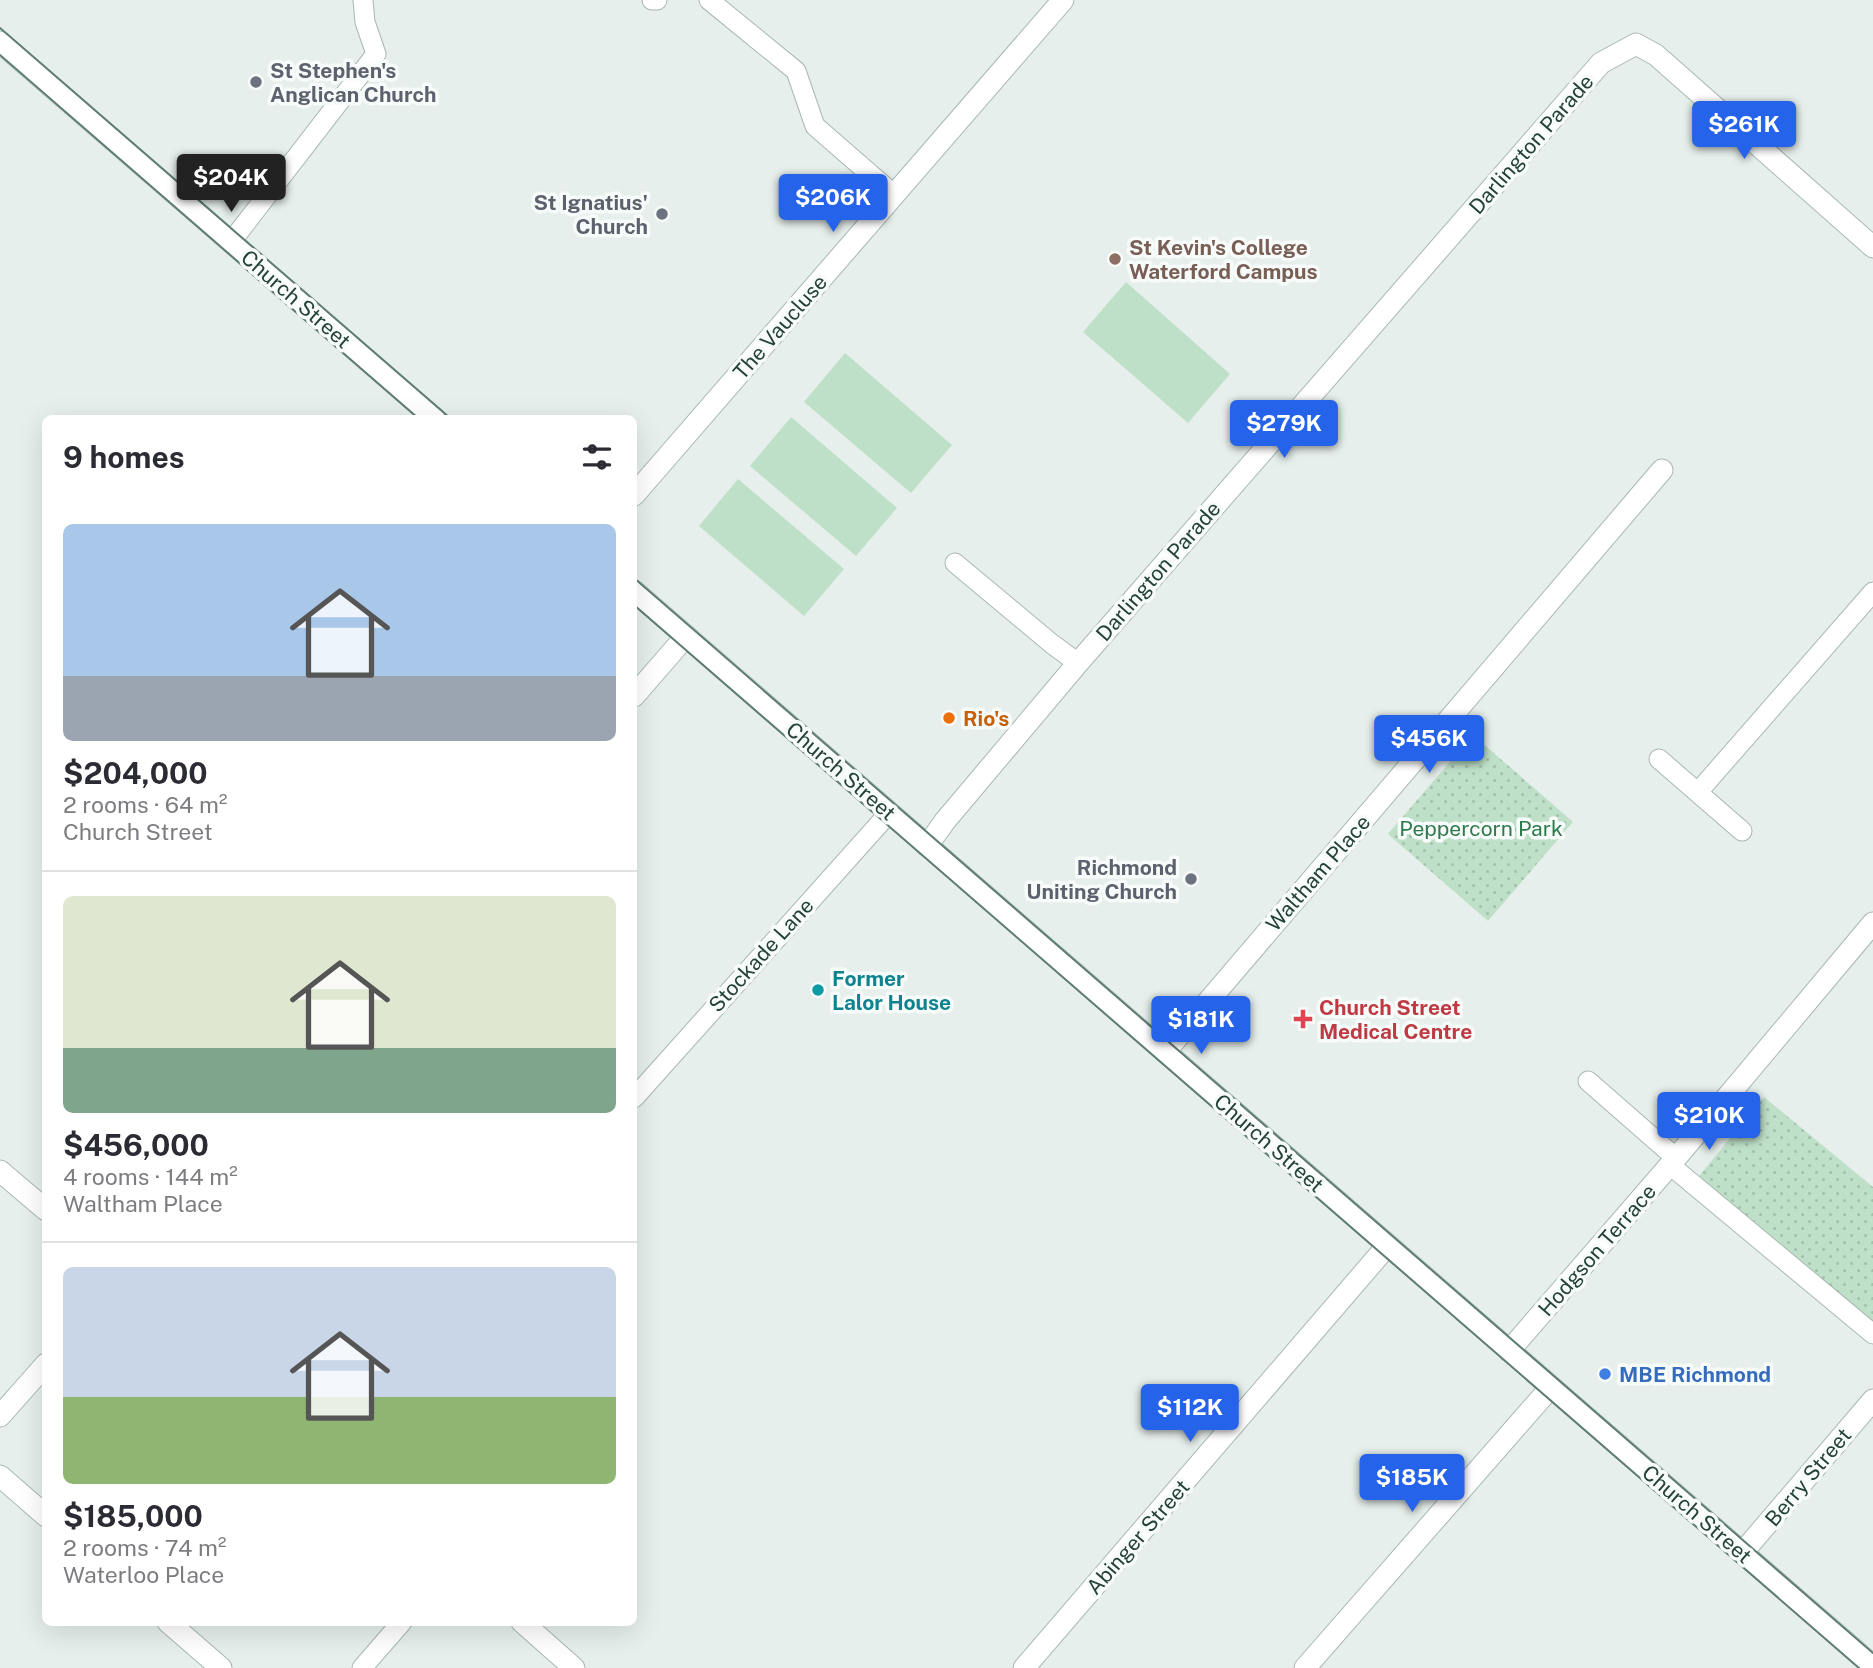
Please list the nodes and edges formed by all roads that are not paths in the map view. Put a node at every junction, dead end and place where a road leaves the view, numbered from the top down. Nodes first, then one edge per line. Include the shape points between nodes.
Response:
1 (363, 0) edge
2 (652, 0) edge
3 (657, 0) edge
4 (709, 0) edge
5 (1063, 0) edge
6 (1, 44) edge
7 (892, 194) junction
8 (230, 242) junction
9 (1873, 247) edge
10 (431, 415) edge
11 (1662, 470) dead end
12 (637, 492) edge
13 (955, 563) dead end
14 (1873, 592) edge
15 (637, 594) edge
16 (686, 636) junction
17 (1078, 663) junction
18 (637, 692) edge
19 (1659, 759) dead end
20 (1698, 792) junction
21 (889, 813) junction
22 (1742, 831) dead end
23 (928, 846) junction
24 (1873, 923) edge
25 (1165, 1052) junction
26 (1588, 1081) dead end
27 (637, 1095) edge
28 (1673, 1161) junction
29 (0, 1171) edge
30 (42, 1207) edge
31 (1387, 1246) junction
32 (1873, 1334) edge
33 (1509, 1351) junction
34 (42, 1369) edge
35 (1551, 1387) junction
36 (1873, 1400) edge
37 (0, 1416) edge
38 (0, 1476) edge
39 (42, 1513) edge
40 (1741, 1552) junction
41 (173, 1626) edge
42 (399, 1626) edge
43 (527, 1626) edge
44 (1873, 1666) edge
45 (221, 1668) edge
46 (362, 1668) edge
47 (575, 1668) edge
48 (1024, 1668) edge
49 (1305, 1668) edge

1 - 8 lane via 376,54
2 - 3 lane
4 - 7 lane via 796,71 815,126
5 - 7 street, The Vaucluse
6 - 8 street, Church Street
7 - 12 street, The Vaucluse
8 - 10 street, Church Street
9 - 17 street, Darlington Parade via 1656,55 1636,44 1618,51 1601,63
11 - 25 street, Waltham Place
13 - 17 lane
14 - 20 lane
15 - 16 street, Church Street
16 - 18 street
16 - 21 street, Church Street
17 - 23 street, Darlington Parade
19 - 20 lane
20 - 22 lane
21 - 23 street, Church Street
21 - 27 lane, Stockade Lane
23 - 25 street, Church Street
24 - 28 street, Hodgson Terrace
25 - 31 street, Church Street
26 - 28 lane
28 - 32 lane
28 - 33 street, Hodgson Terrace
29 - 30 street
31 - 33 street, Church Street
31 - 48 street, Abinger Street
33 - 35 street, Church Street
34 - 37 street
35 - 40 street, Church Street
35 - 49 street
36 - 40 street, Berry Street
38 - 39 street
40 - 44 street, Church Street
41 - 45 street
42 - 46 lane
43 - 47 street

